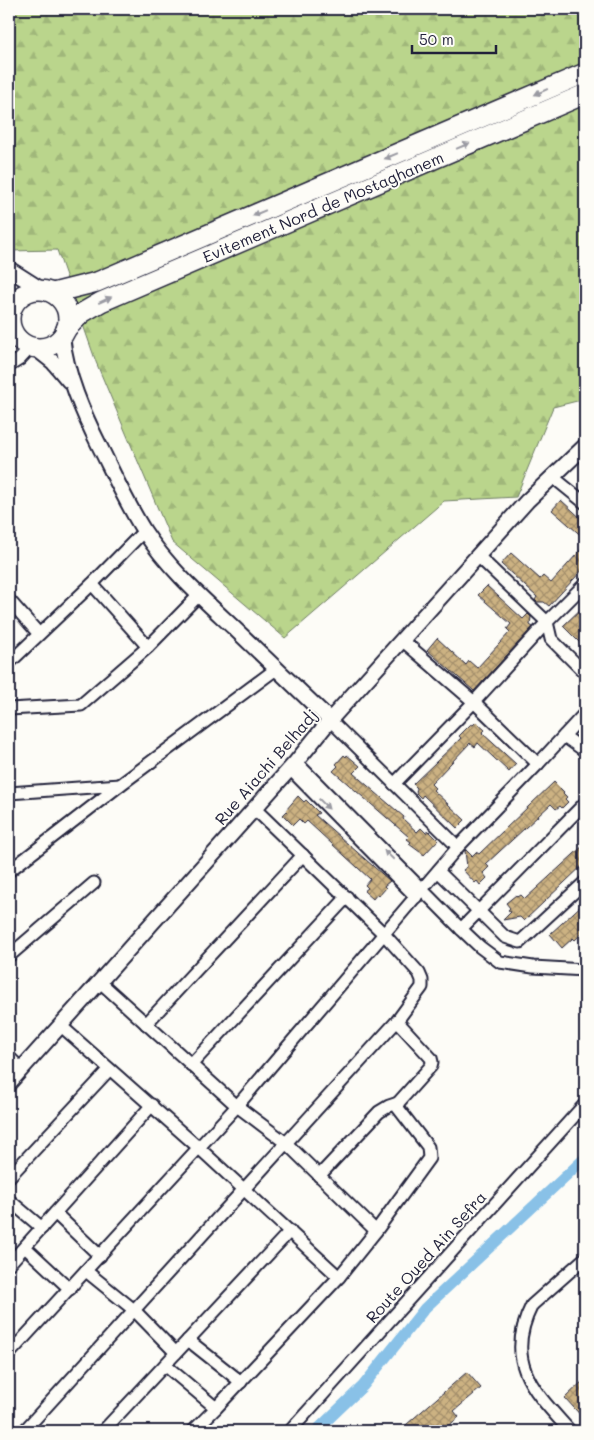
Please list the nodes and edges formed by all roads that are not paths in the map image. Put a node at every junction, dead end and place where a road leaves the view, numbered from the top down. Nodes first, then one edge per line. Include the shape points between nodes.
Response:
1 (585, 73) edge
2 (585, 94) edge
3 (9, 269) edge
4 (48, 292) junction
5 (11, 304) edge
6 (64, 333) junction
7 (25, 346) edge
8 (9, 366) edge
9 (74, 387) junction
10 (585, 446) edge
11 (553, 477) junction
12 (585, 503) edge
13 (144, 531) junction
14 (478, 556) junction
15 (92, 584) junction
16 (585, 584) edge
17 (199, 595) junction
18 (9, 600) edge
19 (547, 622) junction
20 (39, 634) junction
21 (402, 640) junction
22 (148, 647) junction
23 (9, 663) edge
24 (276, 669) junction
25 (585, 673) edge
26 (474, 702) junction
27 (9, 709) edge
28 (585, 713) edge
29 (330, 720) junction
30 (564, 736) junction
31 (585, 750) edge
32 (538, 764) junction
33 (293, 765) junction
34 (394, 784) junction
35 (120, 785) junction
36 (9, 794) edge
37 (585, 803) edge
38 (254, 808) junction
39 (458, 847) junction
40 (303, 855) junction
41 (9, 871) edge
42 (438, 871) junction
43 (585, 882) edge
44 (94, 883) dead end
45 (420, 893) junction
46 (347, 897) junction
47 (478, 911) junction
48 (461, 929) junction
49 (383, 933) junction
50 (9, 956) edge
51 (584, 968) edge
52 (99, 981) junction
53 (397, 1021) junction
54 (146, 1024) junction
55 (60, 1025) junction
56 (9, 1057) edge
57 (191, 1065) junction
58 (22, 1068) junction
59 (109, 1070) junction
60 (9, 1083) edge
61 (398, 1103) junction
62 (585, 1104) edge
63 (152, 1106) junction
64 (237, 1106) junction
65 (286, 1143) junction
66 (198, 1148) junction
67 (319, 1176) junction
68 (9, 1178) edge
69 (244, 1189) junction
70 (9, 1200) edge
71 (55, 1213) junction
72 (42, 1228) junction
73 (290, 1231) junction
74 (376, 1231) junction
75 (24, 1247) junction
76 (100, 1256) junction
77 (585, 1258) edge
78 (9, 1264) edge
79 (86, 1271) junction
80 (339, 1277) junction
81 (70, 1288) junction
82 (134, 1310) junction
83 (188, 1340) junction
84 (176, 1353) junction
85 (9, 1354) edge
86 (165, 1365) junction
87 (240, 1382) junction
88 (216, 1408) junction
89 (24, 1431) edge
90 (103, 1431) edge
91 (193, 1431) edge
92 (290, 1431) edge
93 (570, 1431) edge

1 -> 4 highway, Evitement Nord de Mostaghanem via 97,282
6 -> 2 highway, Evitement Nord de Mostaghanem via 82,313 101,302
3 - 4 street
4 - 5 highway via 26,293
4 - 6 highway via 65,305 68,313
5 - 7 highway via 11,326
6 - 7 highway via 50,346
6 - 9 street via 64,355
7 - 8 street via 20,359
7 - 9 street via 53,362
9 - 13 street via 92,431
10 - 11 street, Rue Aiachi Belhadj
11 - 12 street
11 - 14 street, Rue Aiachi Belhadj
13 - 15 street
13 - 17 street
14 - 19 street
14 - 21 street, Rue Aiachi Belhadj
15 - 20 street
15 - 22 street
16 - 19 street
17 - 22 street
17 - 24 street
18 - 20 street
19 - 25 street via 551,639
19 - 26 street
20 - 23 street
21 - 26 street
21 - 29 street, Rue Aiachi Belhadj
22 - 27 street via 81,704
24 - 29 street
24 - 35 street
26 - 32 street
26 - 34 street
28 - 30 street
29 - 33 street, Rue Aiachi Belhadj
29 - 34 street
30 - 31 street
30 - 32 street
32 - 39 street
33 - 38 street, Rue Aiachi Belhadj
33 - 45 street
34 - 39 street
35 - 36 street
35 - 41 street
37 - 47 street
38 - 40 street
38 - 52 street, Rue Aiachi Belhadj
39 - 42 street
40 - 46 street
40 - 54 street
42 - 45 street
42 - 47 street
43 - 47 street via 520,942 505,937
44 - 50 street
45 - 48 street
45 - 49 street
46 - 49 street
46 - 57 street
47 - 48 street
48 - 51 street via 500,962 533,967
49 - 53 street via 422,980 422,986
49 - 64 street
52 - 54 street
52 - 55 street, Rue Aiachi Belhadj
53 - 61 street via 432,1062
53 - 65 street
54 - 57 street
55 - 58 street, Rue Aiachi Belhadj
55 - 59 street
56 - 58 street
57 - 64 street
58 - 60 street, Rue Aiachi Belhadj
59 - 63 street
59 - 68 street
61 - 67 street via 380,1112
61 - 74 street via 398,1108 428,1147 429,1158
62 - 92 street, Route Oued Ain Sefra
63 - 66 street
63 - 71 street
64 - 65 street
64 - 66 street
65 - 67 street
65 - 69 street
66 - 69 street
66 - 76 street
67 - 74 street
69 - 73 street
69 - 82 street
70 - 72 street
71 - 72 street
71 - 76 street
72 - 75 street
73 - 80 street
73 - 83 street
74 - 80 street
75 - 78 street
75 - 81 street
76 - 79 street
77 - 93 street via 532,1305 527,1315 520,1355 528,1379
79 - 81 street
79 - 82 street
80 - 87 street
81 - 85 street
82 - 84 street
82 - 89 street
83 - 84 street
83 - 87 street
84 - 86 street
86 - 88 street
86 - 90 street
87 - 88 street
88 - 91 street

